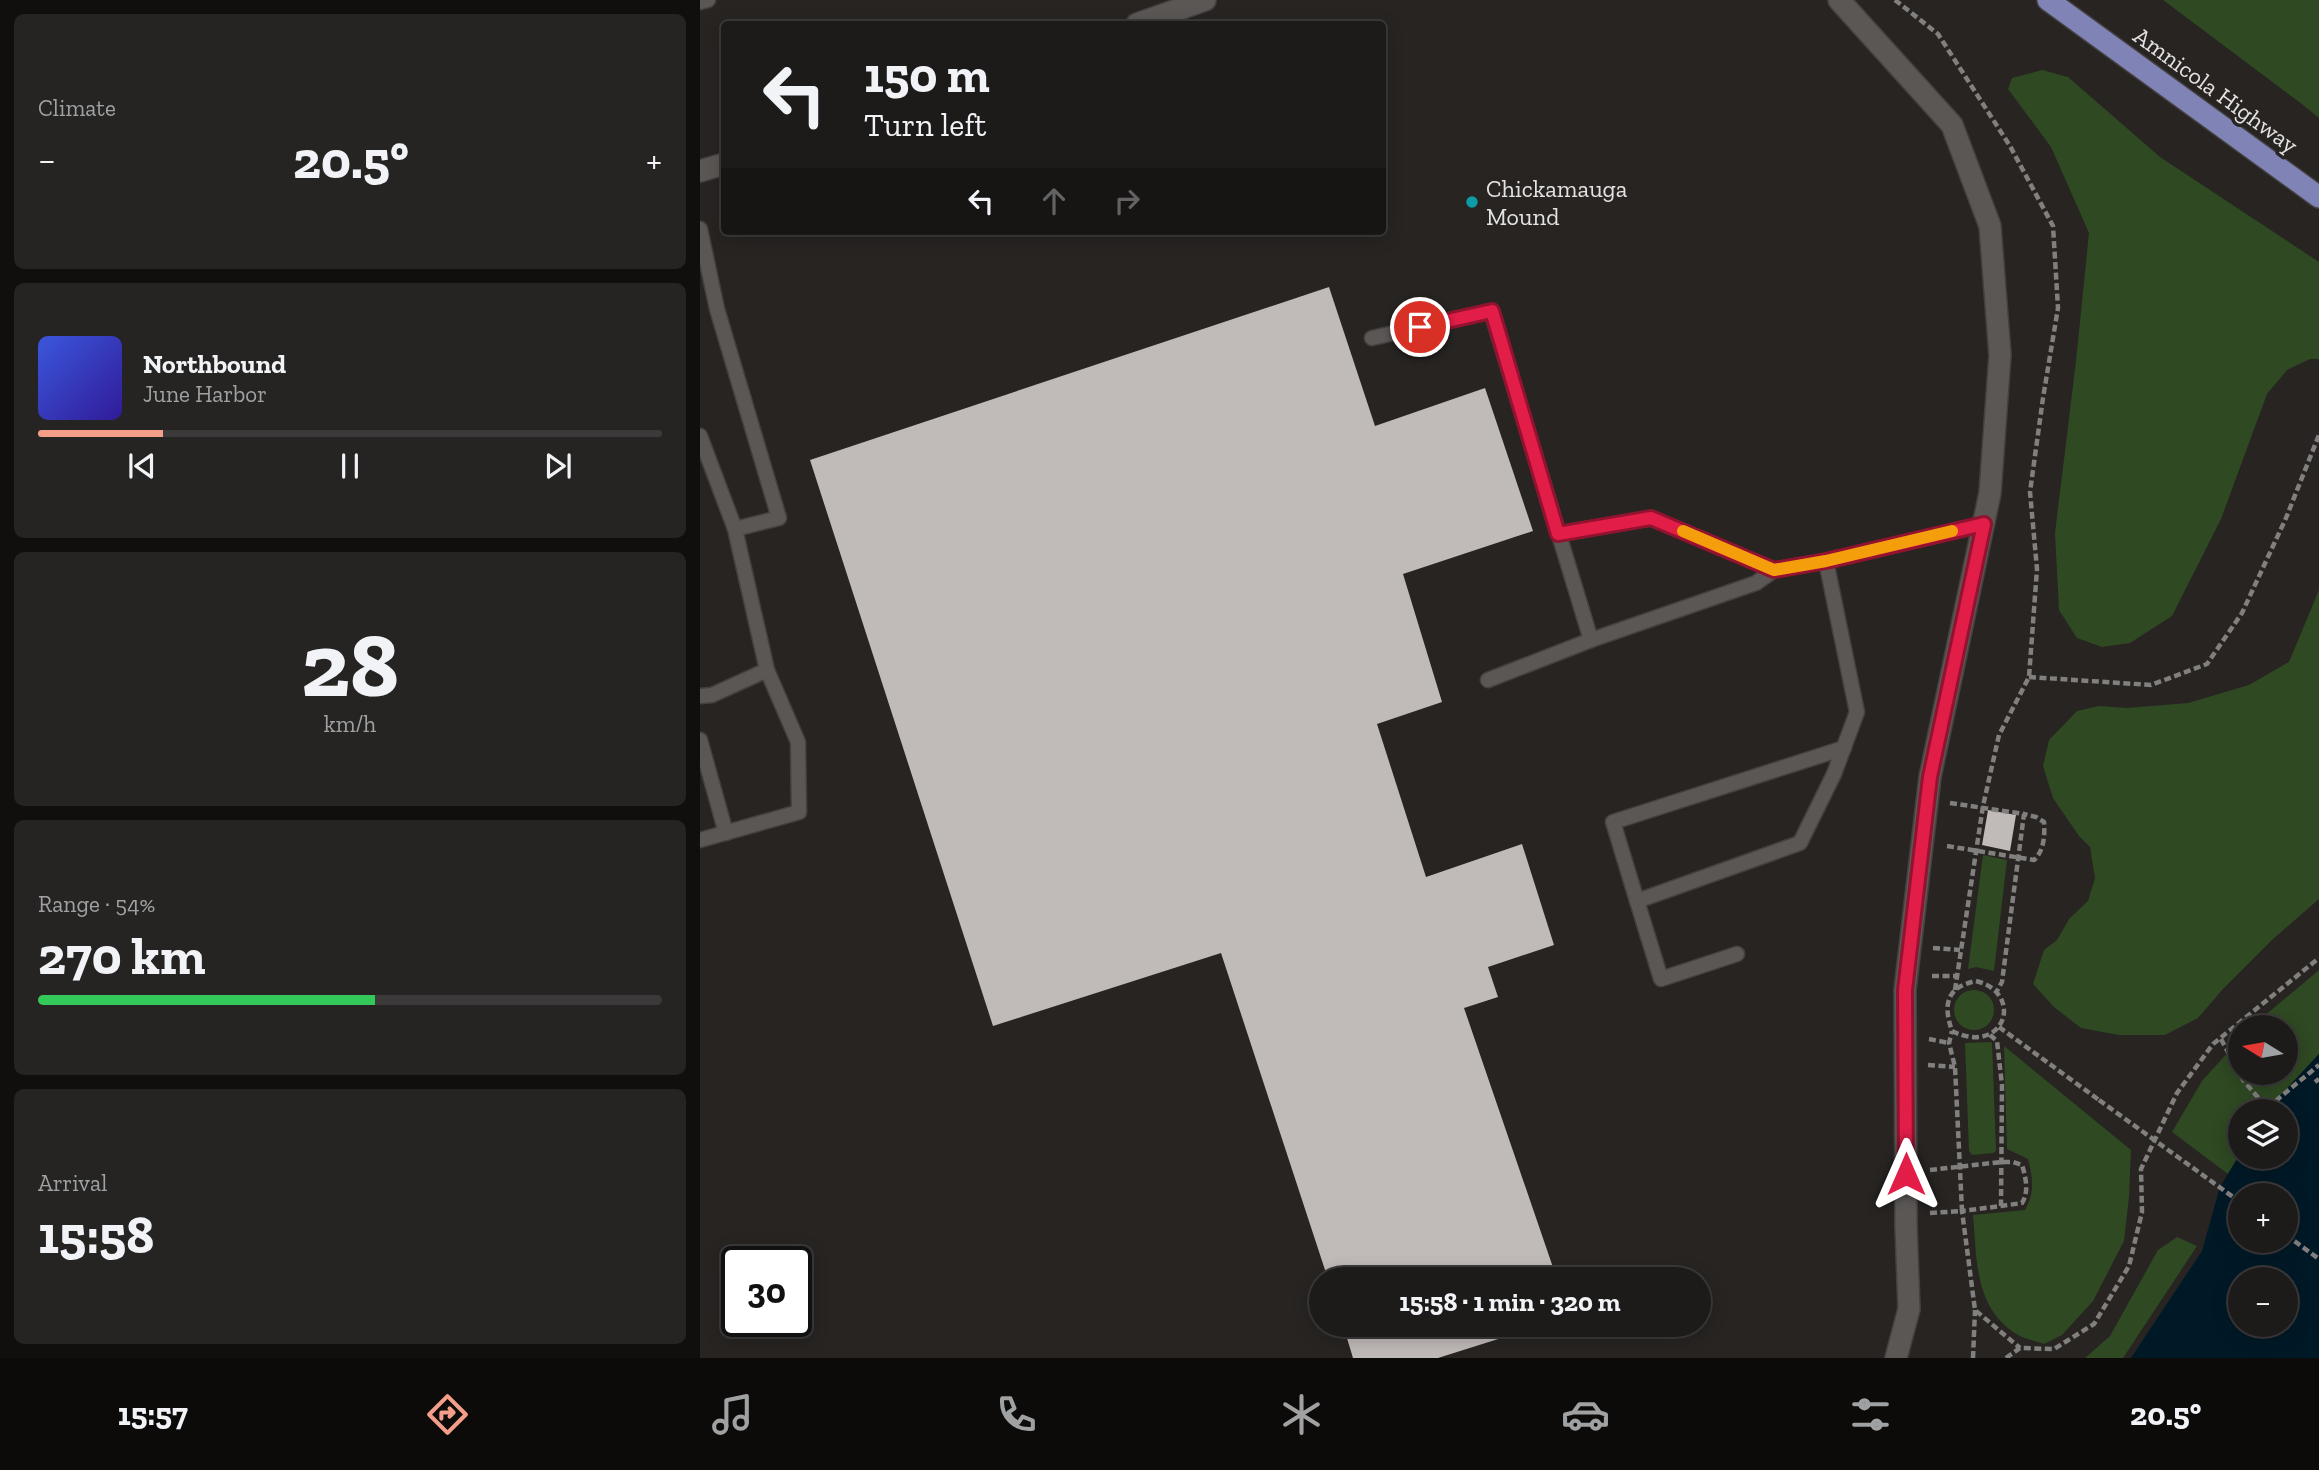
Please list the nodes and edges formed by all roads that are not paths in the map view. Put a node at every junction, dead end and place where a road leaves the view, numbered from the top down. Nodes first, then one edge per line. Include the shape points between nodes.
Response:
1 (708, 0) edge
2 (1205, 0) edge
3 (1839, 0) edge
4 (2048, 0) edge
5 (700, 2) edge
6 (1145, 21) edge
7 (721, 165) edge
8 (700, 171) edge
9 (2319, 197) edge
10 (700, 229) edge
11 (1372, 338) dead end
12 (700, 436) edge
13 (1984, 524) junction
14 (735, 529) junction
15 (1558, 534) junction
16 (1826, 561) junction
17 (1774, 570) junction
18 (1591, 640) junction
19 (767, 670) junction
20 (1488, 680) dead end
21 (700, 696) edge
22 (700, 740) edge
23 (1844, 748) junction
24 (726, 833) junction
25 (700, 840) edge
26 (1637, 901) junction
27 (1737, 954) dead end
28 (1896, 1358) edge

1 - 5 lane
2 - 6 street
3 - 13 street via 1952,125 1990,226 2000,355
4 - 9 main road, Amnicola Highway
7 - 8 street
10 - 14 lane via 717,309 779,518
11 - 15 lane via 1492,311
12 - 14 lane
13 - 16 lane
13 - 28 street via 1930,777 1905,990 1909,1309
14 - 19 lane
15 - 17 lane via 1651,518
15 - 18 lane
16 - 17 lane
16 - 23 lane via 1857,712
17 - 18 lane via 1756,583
18 - 20 lane
19 - 21 lane
19 - 24 lane via 798,743 799,812
22 - 24 lane
23 - 26 lane via 1800,844
23 - 26 lane via 1613,822
24 - 25 lane
26 - 27 lane via 1661,979

